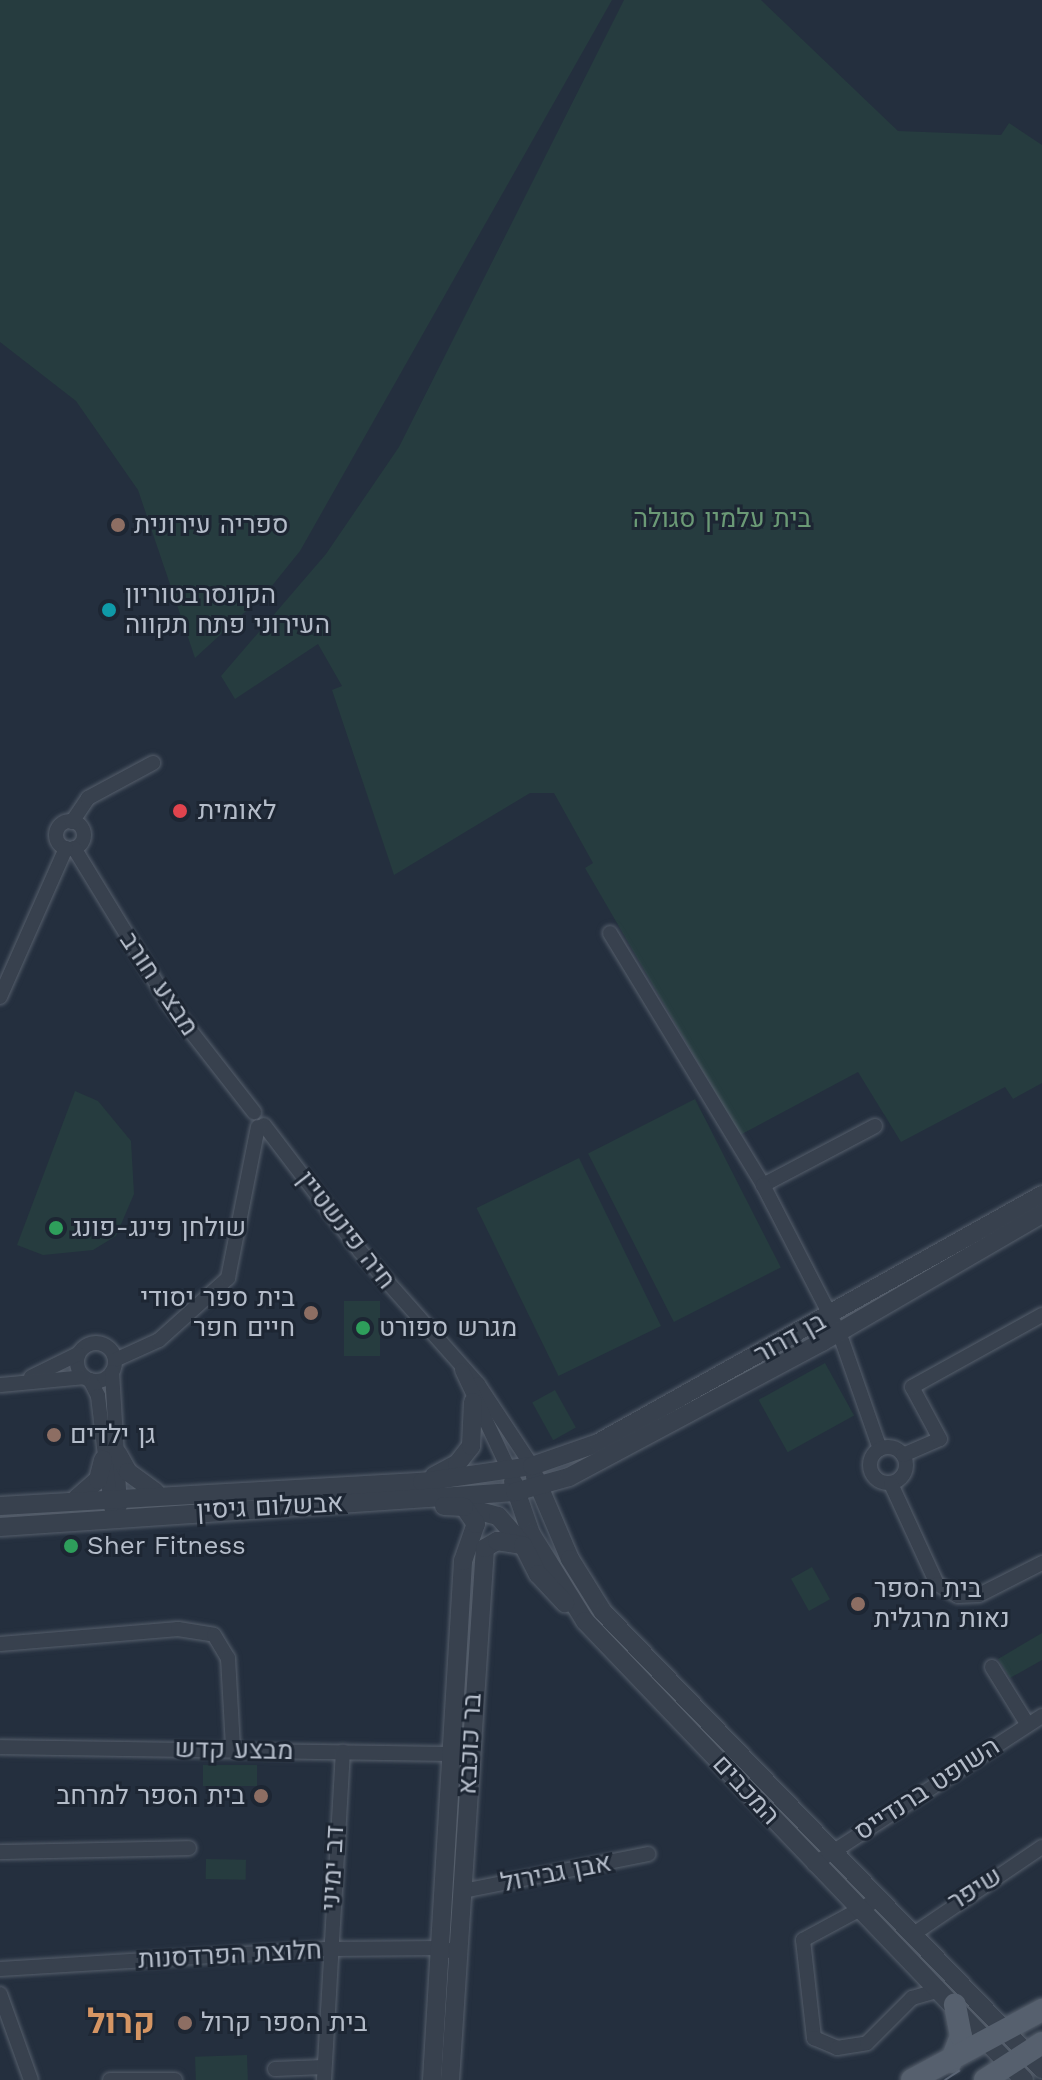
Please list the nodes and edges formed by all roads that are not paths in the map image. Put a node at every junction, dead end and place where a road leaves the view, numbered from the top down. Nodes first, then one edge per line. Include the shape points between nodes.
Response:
1 (153, 763) dead end
2 (70, 848) junction
3 (610, 933) dead end
4 (0, 997) edge
5 (259, 1121) junction
6 (875, 1126) dead end
7 (763, 1185) junction
8 (1042, 1195) edge
9 (1042, 1214) edge
10 (1042, 1315) edge
11 (834, 1334) junction
12 (78, 1354) junction
13 (114, 1366) junction
14 (462, 1370) junction
15 (87, 1379) junction
16 (23, 1381) junction
17 (0, 1385) edge
18 (473, 1402) junction
19 (880, 1449) junction
20 (903, 1455) junction
21 (111, 1457) junction
22 (532, 1466) junction
23 (510, 1472) junction
24 (569, 1477) junction
25 (422, 1482) junction
26 (891, 1484) junction
27 (539, 1486) junction
28 (515, 1492) junction
29 (159, 1493) junction
30 (114, 1496) junction
31 (75, 1499) junction
32 (405, 1500) junction
33 (0, 1506) edge
34 (464, 1507) junction
35 (116, 1518) junction
36 (0, 1527) edge
37 (560, 1535) junction
38 (523, 1545) junction
39 (1042, 1563) edge
40 (585, 1621) junction
41 (0, 1644) edge
42 (992, 1667) dead end
43 (1042, 1716) edge
44 (1028, 1725) junction
45 (0, 1747) edge
46 (233, 1748) junction
47 (343, 1752) junction
48 (459, 1754) junction
49 (1042, 1847) edge
50 (189, 1848) dead end
51 (0, 1852) edge
52 (830, 1853) junction
53 (648, 1854) dead end
54 (814, 1864) junction
55 (463, 1891) junction
56 (877, 1900) junction
57 (858, 1912) junction
58 (912, 1935) junction
59 (329, 1949) junction
60 (451, 1951) junction
61 (0, 1969) edge
62 (0, 1994) edge
63 (947, 1998) junction
64 (1042, 2010) edge
65 (1001, 2037) junction
66 (951, 2062) junction
67 (1029, 2062) edge
68 (275, 2069) dead end
69 (324, 2074) edge
70 (31, 2080) edge
71 (110, 2080) edge
72 (175, 2080) edge
73 (432, 2080) edge
74 (450, 2080) edge
75 (912, 2080) edge
76 (985, 2080) edge

1 - 2 street via 88,798 72,822 84,836
2 - 4 street
2 - 5 street, מבצע חורב via 168,1002
3 - 7 street
5 - 13 street via 228,1278 159,1340
5 - 14 street, חיה פינשטיין
6 - 7 street
7 - 11 street
8 - 11 street, בן דרור
9 - 11 street, בן דרור
10 - 20 street via 912,1387 940,1439
11 - 19 street
11 - 22 street, בן דרור via 598,1443
11 - 24 street, בן דרור
12 - 13 street via 99,1343
12 - 15 street
12 - 16 street
13 - 15 street
13 - 21 street
14 - 18 street, חיה פינשטיין
14 - 22 street, חיה פינשטיין via 478,1384
15 - 16 street
15 - 21 street via 98,1396
16 - 17 street
18 - 23 street, חיה פינשטיין
18 - 25 street via 471,1446 457,1464
19 - 20 street
19 - 26 street via 869,1469 880,1482
20 - 26 street via 905,1473
21 - 29 street
21 - 30 street
21 - 31 street via 98,1480
22 - 23 street, אבשלום גיסין
22 - 27 street, המכבים
23 - 25 street, אבשלום גיסין
23 - 28 street, המכבים
24 - 27 street, בן דרור
24 - 37 street via 554,1501
25 - 29 street, אבשלום גיסין
26 - 39 street via 937,1584 958,1596 979,1595
27 - 28 street, אבשלום גיסין
27 - 37 street, המכבים
28 - 32 street, אבשלום גיסין
28 - 40 street, המכבים via 531,1534
29 - 30 street, אבשלום גיסין
30 - 31 street, אבשלום גיסין
30 - 35 street
31 - 33 street, אבשלום גיסין
32 - 34 street
32 - 35 street, אבשלום גיסין
34 - 38 street via 498,1516
34 - 48 street, בר כוכבא via 476,1524 463,1561
35 - 36 street, אבשלום גיסין
37 - 52 street, המכבים via 603,1612
38 - 40 street via 538,1574
38 - 48 street, בר כוכבא via 497,1541 483,1559
40 - 54 street, המכבים
41 - 46 street via 178,1629 214,1635 228,1658
42 - 44 street
43 - 44 street, השופט ברנדייס
44 - 52 street, השופט ברנדייס
45 - 46 street, מבצע קדש
46 - 47 street, מבצע קדש
47 - 48 street, מבצע קדש
47 - 59 street, דב ימיני
48 - 55 street, בר כוכבא
48 - 60 street, בר כוכבא
49 - 58 street, שיפר
50 - 51 street
52 - 54 street, השופט ברנדייס
52 - 56 street, המכבים
53 - 55 street, אבן גבירול
54 - 57 street, המכבים
55 - 60 street, בר כוכבא
56 - 57 street
56 - 58 street, המכבים
57 - 63 street, המכבים
57 - 63 street via 803,1940 814,2038 837,2048 867,2043 912,1998
58 - 65 street, המכבים
59 - 60 street, חלוצת הפרדסנות
59 - 61 street, חלוצת הפרדסנות
59 - 69 street, דב ימיני
60 - 73 street, בר כוכבא
60 - 74 street, בר כוכבא
62 - 70 street
63 - 65 street, המכבים
63 - 66 main road via 961,2036
64 - 65 main road
65 - 66 main road
65 - 67 street, המכבים
66 - 75 main road
67 - 76 main road
68 - 69 street
71 - 72 street via 171,2075

